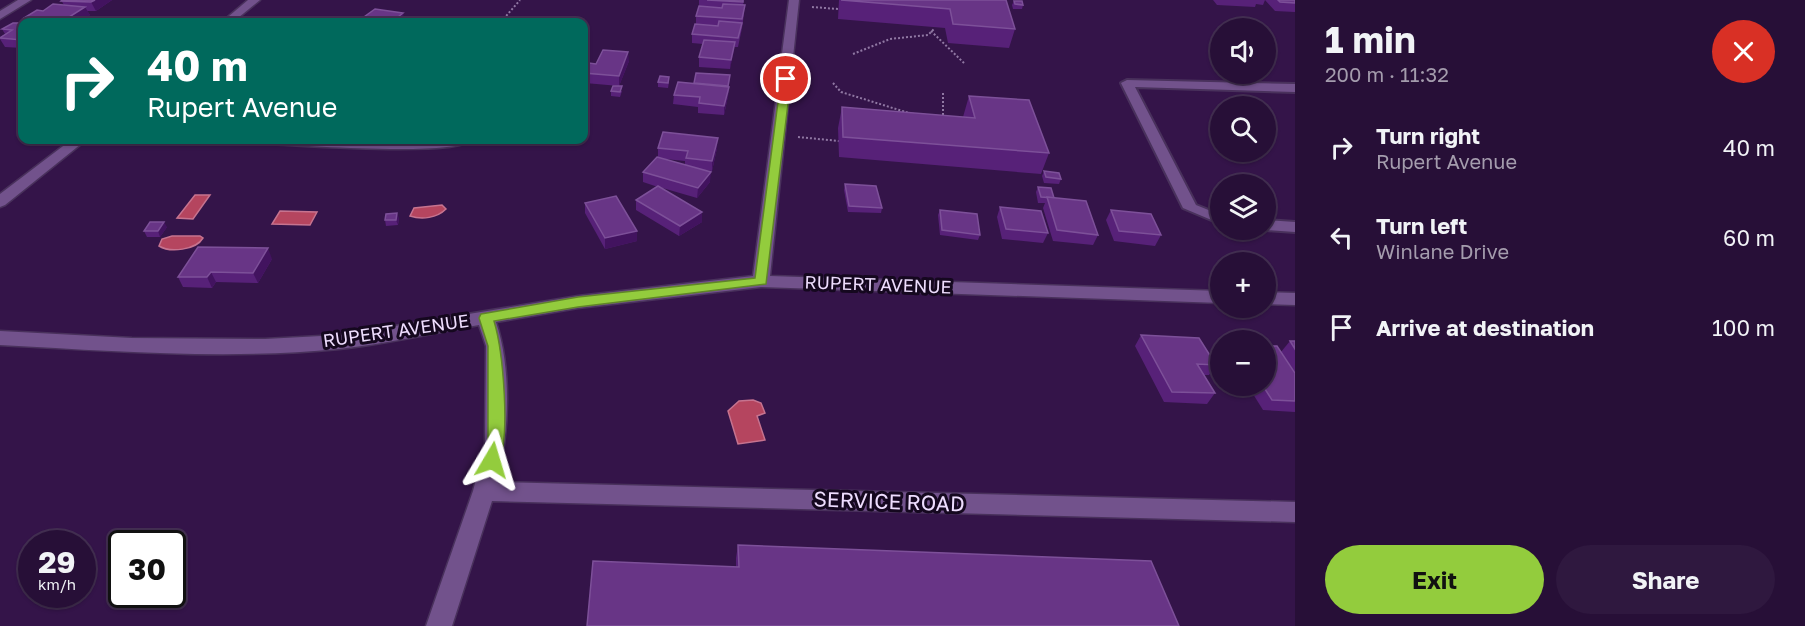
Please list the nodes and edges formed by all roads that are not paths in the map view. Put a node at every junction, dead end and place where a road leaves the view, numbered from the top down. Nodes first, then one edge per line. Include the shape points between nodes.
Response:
1 (26, 0) edge
2 (255, 0) edge
3 (794, 0) edge
4 (0, 16) edge
5 (232, 18) edge
6 (1295, 88) edge
7 (74, 144) edge
8 (393, 144) edge
9 (440, 144) edge
10 (0, 202) edge
11 (1210, 216) edge
12 (1276, 226) edge
13 (1295, 227) edge
14 (761, 281) junction
15 (1210, 297) edge
16 (1276, 298) edge
17 (1295, 299) edge
18 (486, 318) junction
19 (0, 338) edge
20 (484, 491) junction
21 (1295, 513) edge
22 (439, 626) edge

1 - 4 street
2 - 5 street
3 - 14 street
6 - 11 lane via 1126,83 1190,208
7 - 10 street
8 - 9 street
12 - 13 lane
14 - 15 street, RUPERT AVENUE
14 - 18 street, RUPERT AVENUE via 578,302
16 - 17 street
18 - 19 street, RUPERT AVENUE via 340,342 265,346 132,345
18 - 20 street via 495,346 496,444
20 - 21 street, SERVICE ROAD
20 - 22 street

